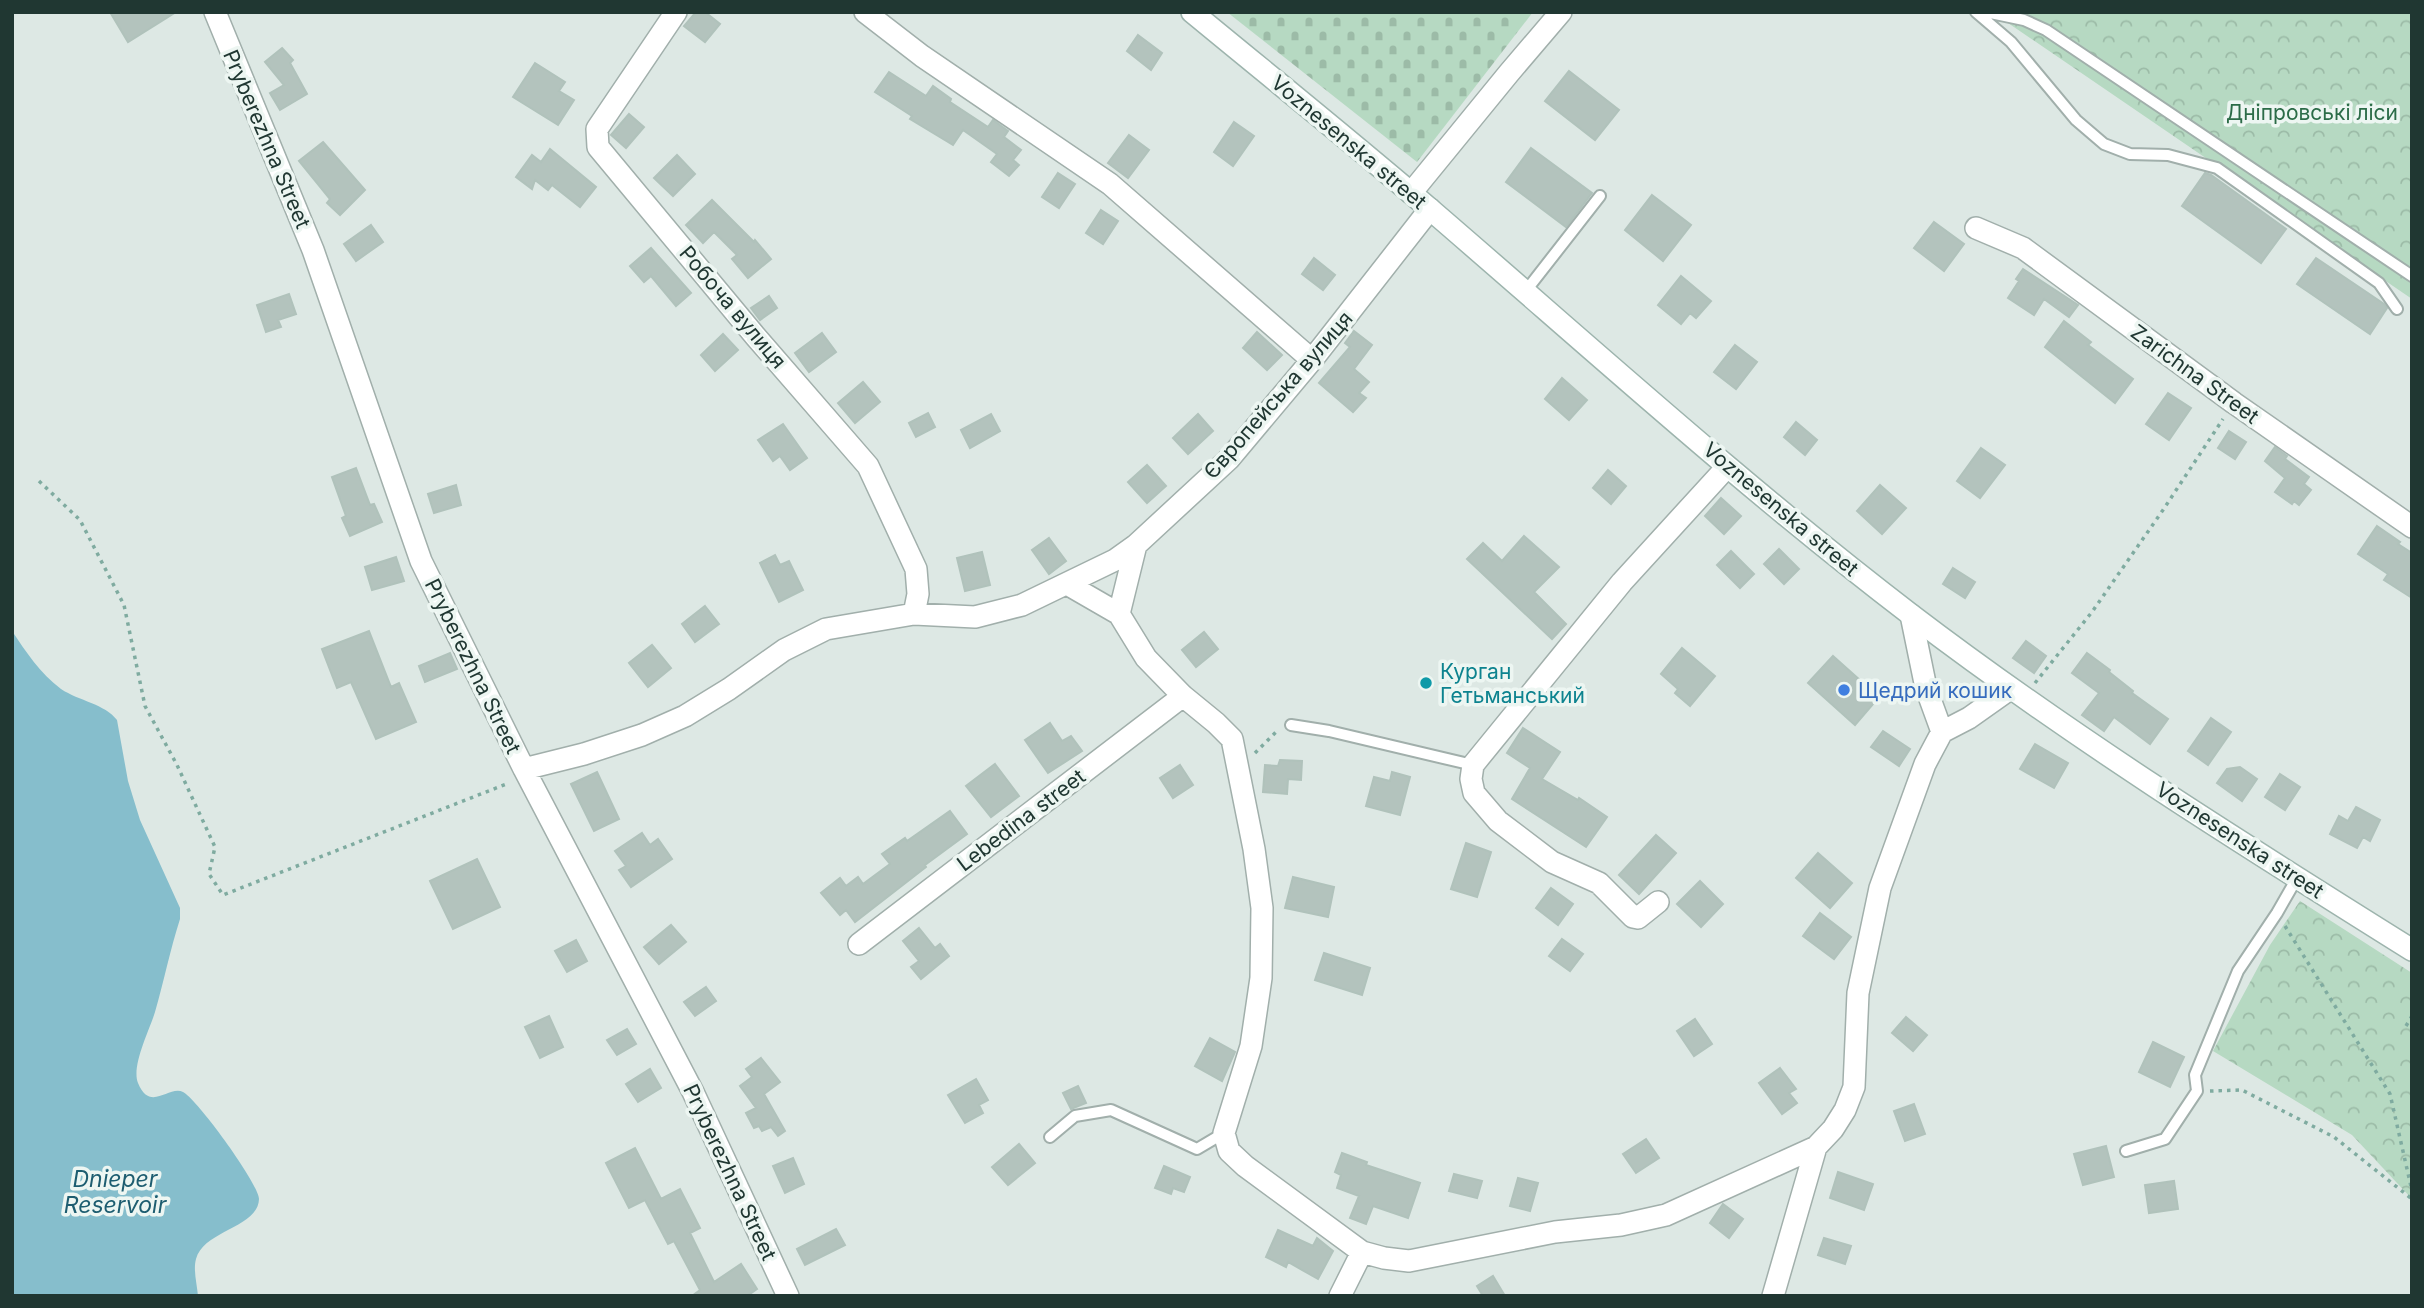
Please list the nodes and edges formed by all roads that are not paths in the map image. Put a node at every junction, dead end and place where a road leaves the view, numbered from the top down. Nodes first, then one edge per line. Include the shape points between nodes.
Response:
1 (215, 12) edge
2 (676, 12) edge
3 (865, 12) edge
4 (1192, 12) edge
5 (1562, 12) edge
6 (1976, 12) edge
7 (1986, 12) edge
8 (1412, 193) junction
9 (1600, 195) dead end
10 (1430, 209) junction
11 (1976, 228) dead end
12 (2412, 276) edge
13 (1525, 292) junction
14 (2397, 309) dead end
15 (1312, 360) junction
16 (1727, 467) junction
17 (2412, 527) edge
18 (1136, 545) junction
19 (1067, 584) junction
20 (914, 614) junction
21 (1119, 614) junction
22 (1911, 615) junction
23 (2016, 693) junction
24 (1182, 696) junction
25 (1291, 725) road end
26 (1942, 732) junction
27 (1473, 765) junction
28 (526, 773) junction
29 (2297, 878) junction
30 (1658, 902) dead end
31 (859, 944) dead end
32 (2412, 950) edge
33 (1224, 1133) junction
34 (1050, 1137) dead end
35 (1816, 1147) junction
36 (2126, 1151) dead end
37 (1362, 1252) junction
38 (788, 1296) edge
39 (1340, 1296) edge
40 (1773, 1296) edge

1 - 28 street, Pryberezhna Street via 313,250 421,561
2 - 20 street, Робоча вулиця via 597,129 598,147 868,466 916,569
3 - 15 street via 1110,184
4 - 8 street, Voznesenska street
5 - 8 street
6 - 14 lane via 2011,42 2076,120 2104,144 2130,154 2168,155 2217,168 2379,283
7 - 12 lane via 2046,30
8 - 10 street, Voznesenska street
9 - 13 lane
10 - 13 street, Voznesenska street
10 - 15 street, Європейська вулиця
11 - 17 street, Zarichna Street via 2023,248
13 - 16 street, Voznesenska street
15 - 18 street, Європейська вулиця via 1230,459
16 - 22 street, Voznesenska street
16 - 27 street via 1622,582
18 - 19 street, Європейська вулиця
18 - 21 street
19 - 20 street, Європейська вулиця via 1022,606 975,617
19 - 21 street
20 - 28 street, Європейська вулиця via 826,629 784,650 685,716
21 - 24 street via 1146,658
22 - 23 street, Voznesenska street
22 - 26 street
23 - 26 street
23 - 29 street, Voznesenska street
24 - 31 street, Lebedina street
24 - 33 street via 1232,739 1262,908 1261,978 1251,1046
25 - 27 lane
26 - 35 street via 1925,764 1880,888 1858,993 1854,1087 1839,1119
27 - 30 street via 1475,793 1498,821 1552,862 1599,883 1633,917
28 - 38 street, Pryberezhna Street via 693,1092
29 - 32 street, Voznesenska street
29 - 36 lane via 2238,971 2195,1075 2197,1091 2165,1139
33 - 34 lane via 1197,1149 1111,1110 1075,1116
33 - 37 street via 1229,1151 1245,1166
35 - 37 street via 1666,1215 1620,1226 1555,1232 1409,1261
35 - 40 street
37 - 39 street

